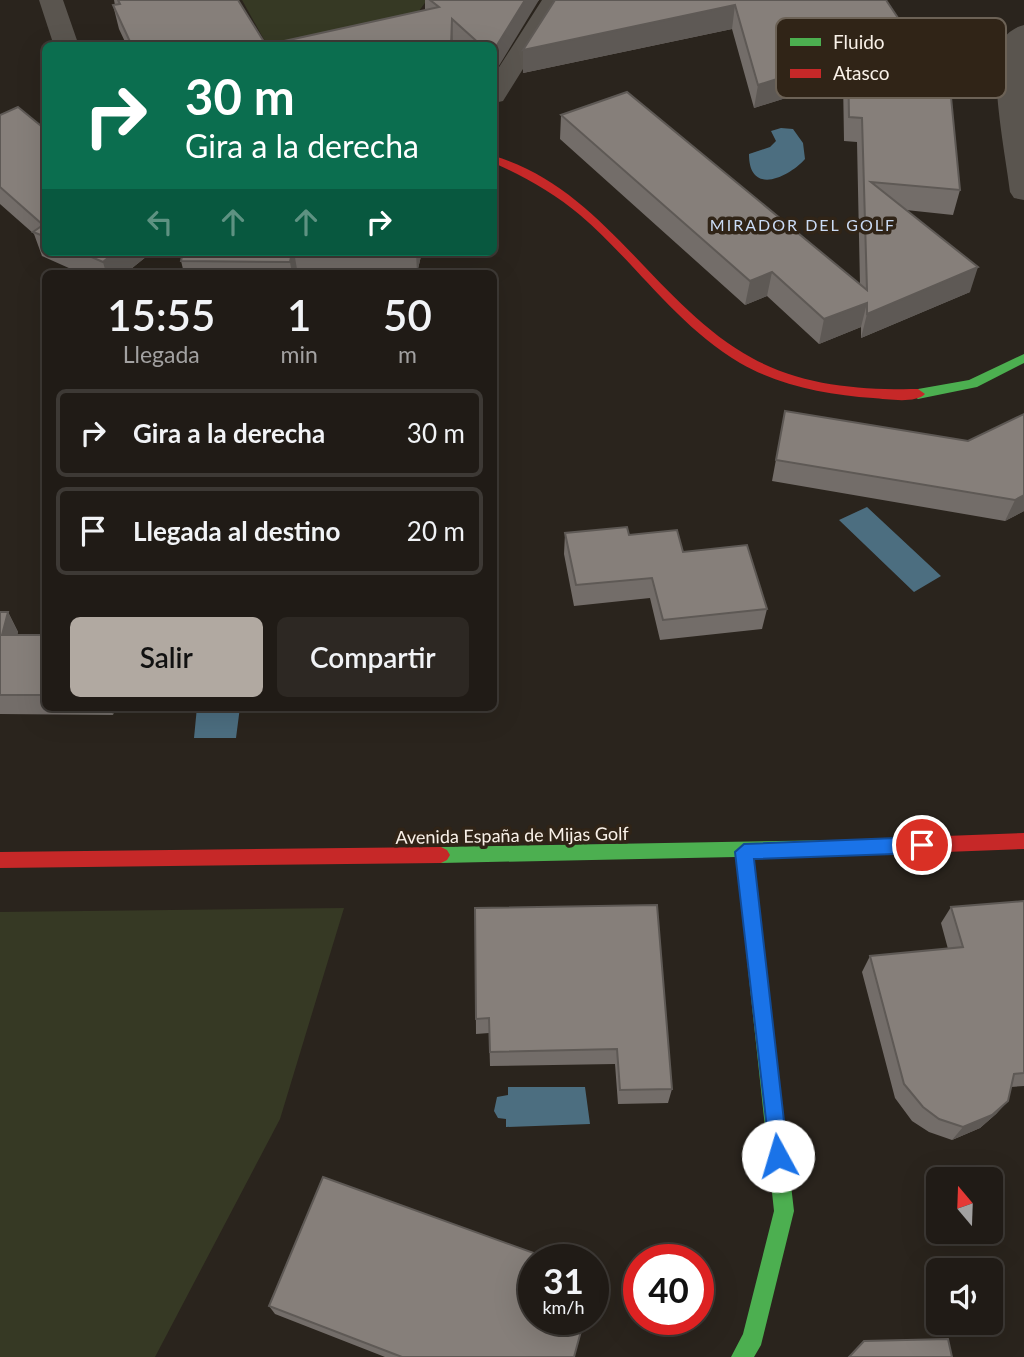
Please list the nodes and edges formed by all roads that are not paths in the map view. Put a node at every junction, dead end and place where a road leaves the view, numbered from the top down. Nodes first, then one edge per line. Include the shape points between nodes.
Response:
1 (51, 0) edge
2 (554, 0) edge
3 (1024, 32) edge
4 (66, 42) edge
5 (497, 90) edge
6 (497, 160) edge
7 (1024, 192) edge
8 (1024, 358) edge
9 (1024, 841) edge
10 (744, 852) junction
11 (0, 860) edge
12 (742, 1357) edge

1 - 4 street
2 - 5 street
3 - 7 street via 1013,45 1009,69
6 - 8 street via 528,172 589,217 688,317 732,352 790,379 836,391 908,395 947,391 993,378
9 - 10 street, Avenida España de Mijas Golf
10 - 11 street, Avenida España de Mijas Golf
10 - 12 street via 784,1211 753,1337

